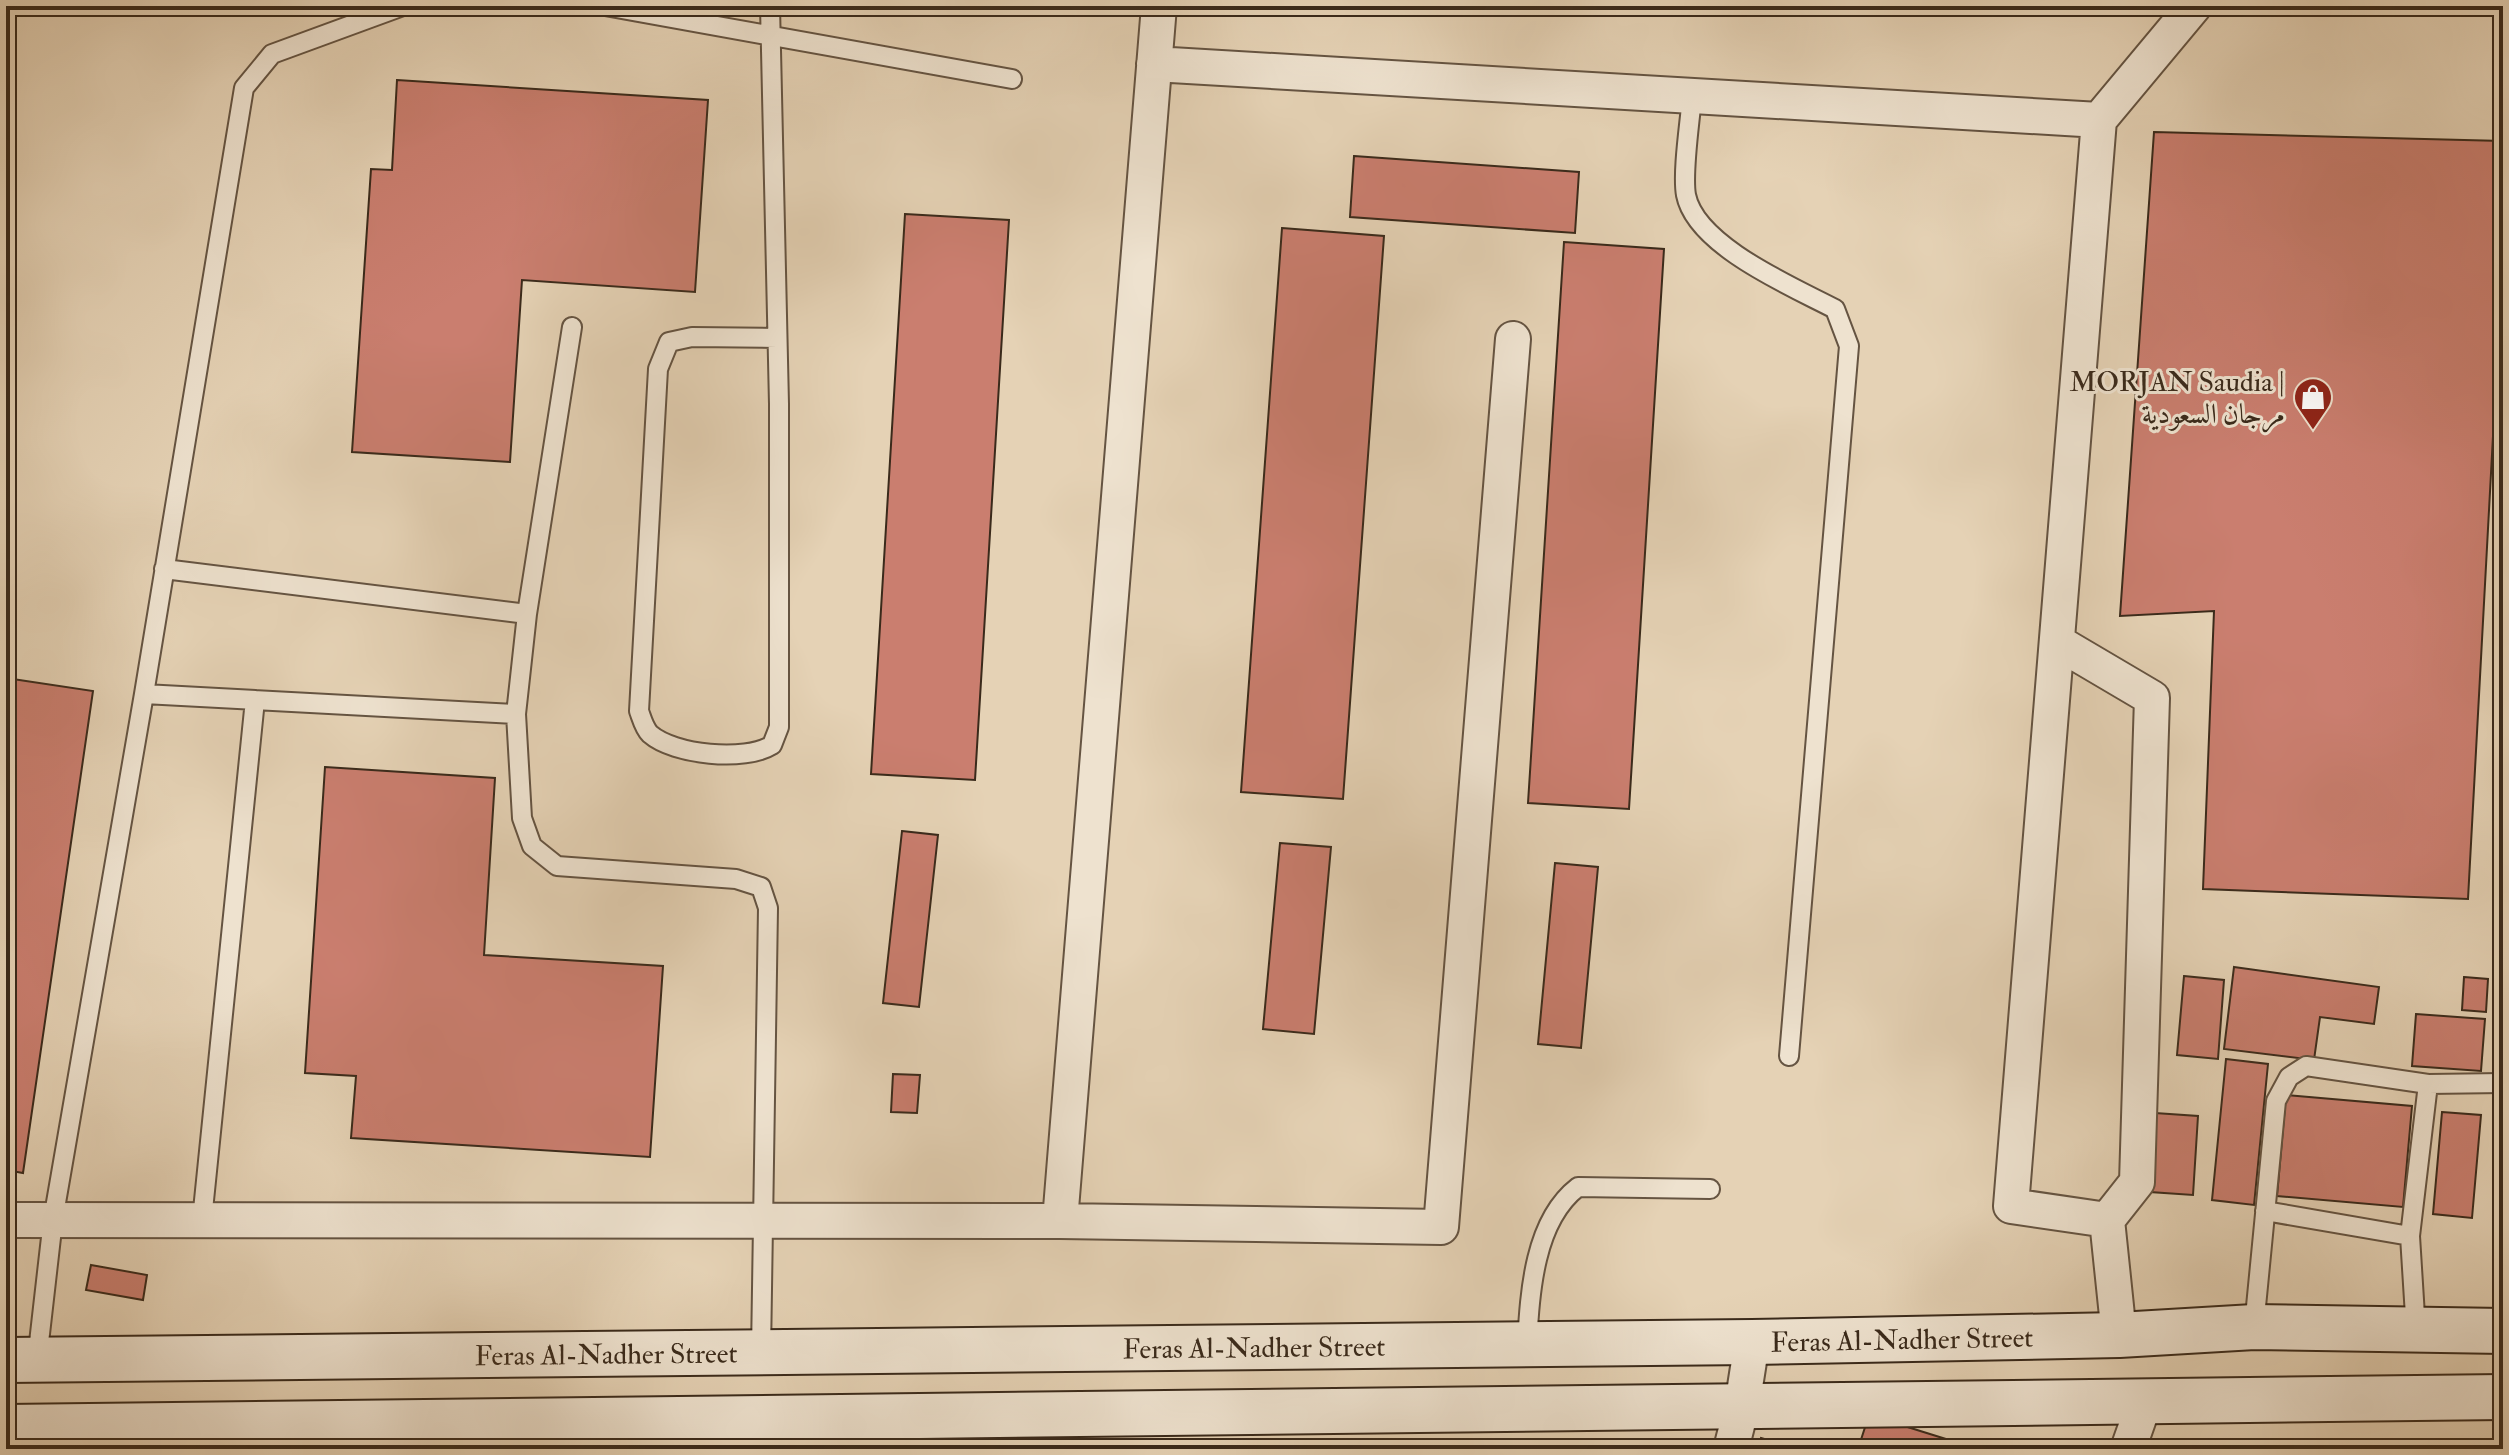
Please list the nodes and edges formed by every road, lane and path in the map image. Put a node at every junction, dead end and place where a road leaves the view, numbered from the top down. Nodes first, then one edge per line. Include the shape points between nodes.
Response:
1 (403, 6) edge
2 (605, 6) edge
3 (770, 6) edge
4 (1159, 6) edge
5 (2194, 6) edge
6 (770, 35) junction
7 (1154, 64) junction
8 (1012, 79) dead end
9 (1692, 96) junction
10 (2099, 120) junction
11 (572, 327) dead end
12 (777, 338) junction
13 (1513, 339) dead end
14 (164, 569) junction
15 (527, 614) junction
16 (2057, 642) junction
17 (144, 694) junction
18 (255, 700) junction
19 (516, 714) junction
20 (1789, 1056) dead end
21 (2503, 1083) edge
22 (2428, 1084) junction
23 (1710, 1189) dead end
24 (2265, 1211) junction
25 (6, 1220) edge
26 (53, 1220) junction
27 (202, 1220) junction
28 (761, 1220) junction
29 (2107, 1220) junction
30 (1060, 1221) junction
31 (2410, 1236) junction
32 (2254, 1327) junction
33 (2503, 1331) edge
34 (2416, 1332) junction
35 (2119, 1335) junction
36 (1752, 1342) junction
37 (1527, 1344) junction
38 (761, 1352) junction
39 (21, 1360) edge
40 (2503, 1397) edge
41 (2145, 1401) junction
42 (1742, 1406) junction
43 (6, 1427) edge
44 (767, 1434) edge
45 (276, 1436) edge
46 (1731, 1449) edge
47 (2128, 1449) edge

1 - 14 lane via 272,54 244,88
2 - 6 lane
3 - 6 lane
4 - 7 street
5 - 10 street
6 - 8 lane
6 - 12 lane
7 - 9 street
7 - 30 street
9 - 10 street
9 - 20 lane via 1686,195 1700,226 1757,268 1835,309 1849,346
10 - 16 street
11 - 15 lane
12 - 12 lane via 779,727 772,745 745,756 669,747 647,732 639,711 658,369 669,342 692,337
13 - 30 street via 1441,1227
14 - 15 lane
14 - 17 lane
15 - 19 lane
16 - 29 street via 2152,698 2137,1182
16 - 29 street via 2011,1206
17 - 18 lane
17 - 26 lane
18 - 19 lane
18 - 27 lane
19 - 28 lane via 522,818 532,846 557,866 736,879 761,887 768,908
21 - 22 lane
22 - 24 lane via 2306,1066 2289,1077 2276,1101
22 - 31 lane
23 - 37 lane via 1578,1187 1564,1198 1553,1213 1530,1293
24 - 31 lane
24 - 32 lane
25 - 26 street
26 - 27 street
26 - 39 lane
27 - 28 street
28 - 30 street
28 - 38 lane
29 - 35 street
31 - 34 lane
32 - 34 street, Feras Al-Nadher Street
32 - 35 street, Feras Al-Nadher Street
33 - 34 street, Feras Al-Nadher Street
35 - 36 street, Feras Al-Nadher Street
36 - 37 street, Feras Al-Nadher Street
36 - 42 street
37 - 38 street, Feras Al-Nadher Street
38 - 39 street, Feras Al-Nadher Street
40 - 41 street
41 - 42 street
41 - 47 street
42 - 44 street
42 - 46 street
43 - 45 street
44 - 45 street via 421,1429

